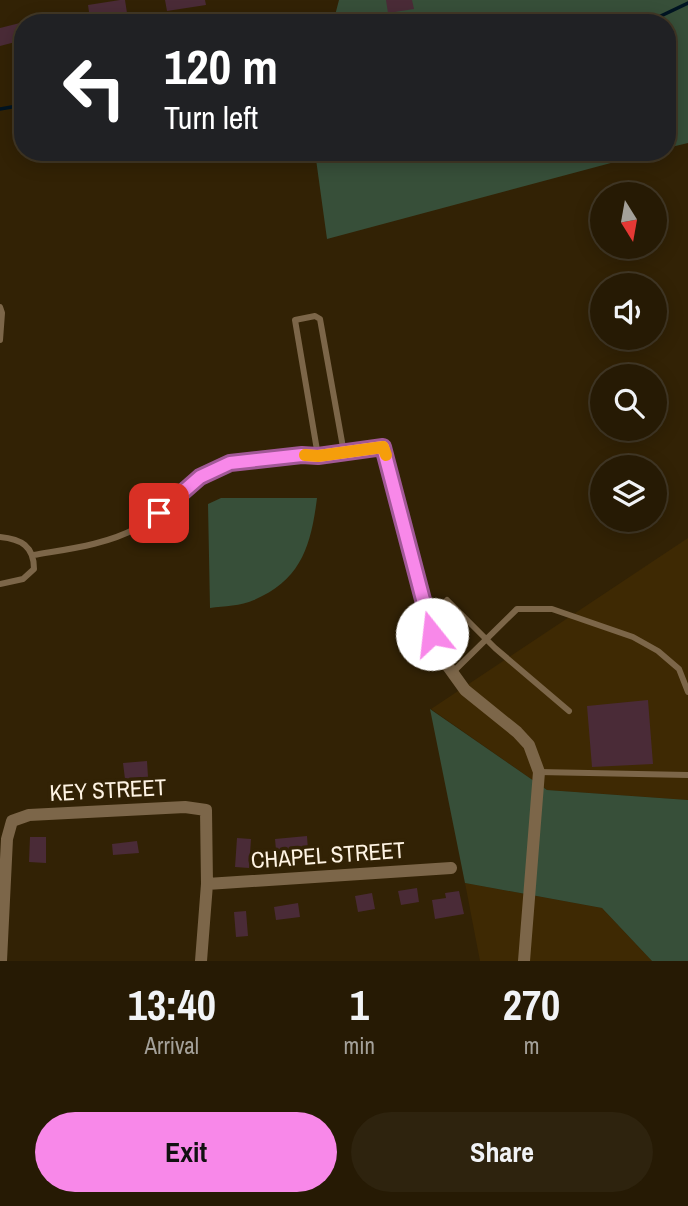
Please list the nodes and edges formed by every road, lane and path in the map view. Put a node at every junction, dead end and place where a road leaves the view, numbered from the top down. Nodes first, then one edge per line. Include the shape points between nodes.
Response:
1 (0, 307) edge
2 (0, 340) edge
3 (383, 447) joint
4 (344, 453) junction
5 (318, 456) junction
6 (0, 537) edge
7 (34, 555) junction
8 (0, 584) edge
9 (447, 600) dead end
10 (485, 637) junction
11 (451, 674) junction
12 (688, 692) edge
13 (569, 712) dead end
14 (539, 772) junction
15 (688, 775) edge
16 (451, 868) dead end
17 (207, 884) junction
18 (1, 961) edge
19 (201, 961) edge
20 (524, 961) edge

1 - 2 lane
3 - 4 lane
3 - 11 street via 432,634
4 - 5 lane
4 - 5 lane via 320,318 315,316 295,320 294,325
5 - 7 lane via 230,463 200,477 136,528 104,541
6 - 7 lane via 27,545
7 - 8 lane via 34,569 23,579
9 - 10 lane
10 - 11 lane
10 - 12 lane via 517,609 552,609 633,637 658,651 679,669
10 - 13 lane
11 - 14 street via 530,746
14 - 15 lane
14 - 20 street
16 - 17 street, CHAPEL STREET
17 - 18 street, KEY STREET via 206,810 133,809 29,815 12,821 7,839
17 - 19 street

